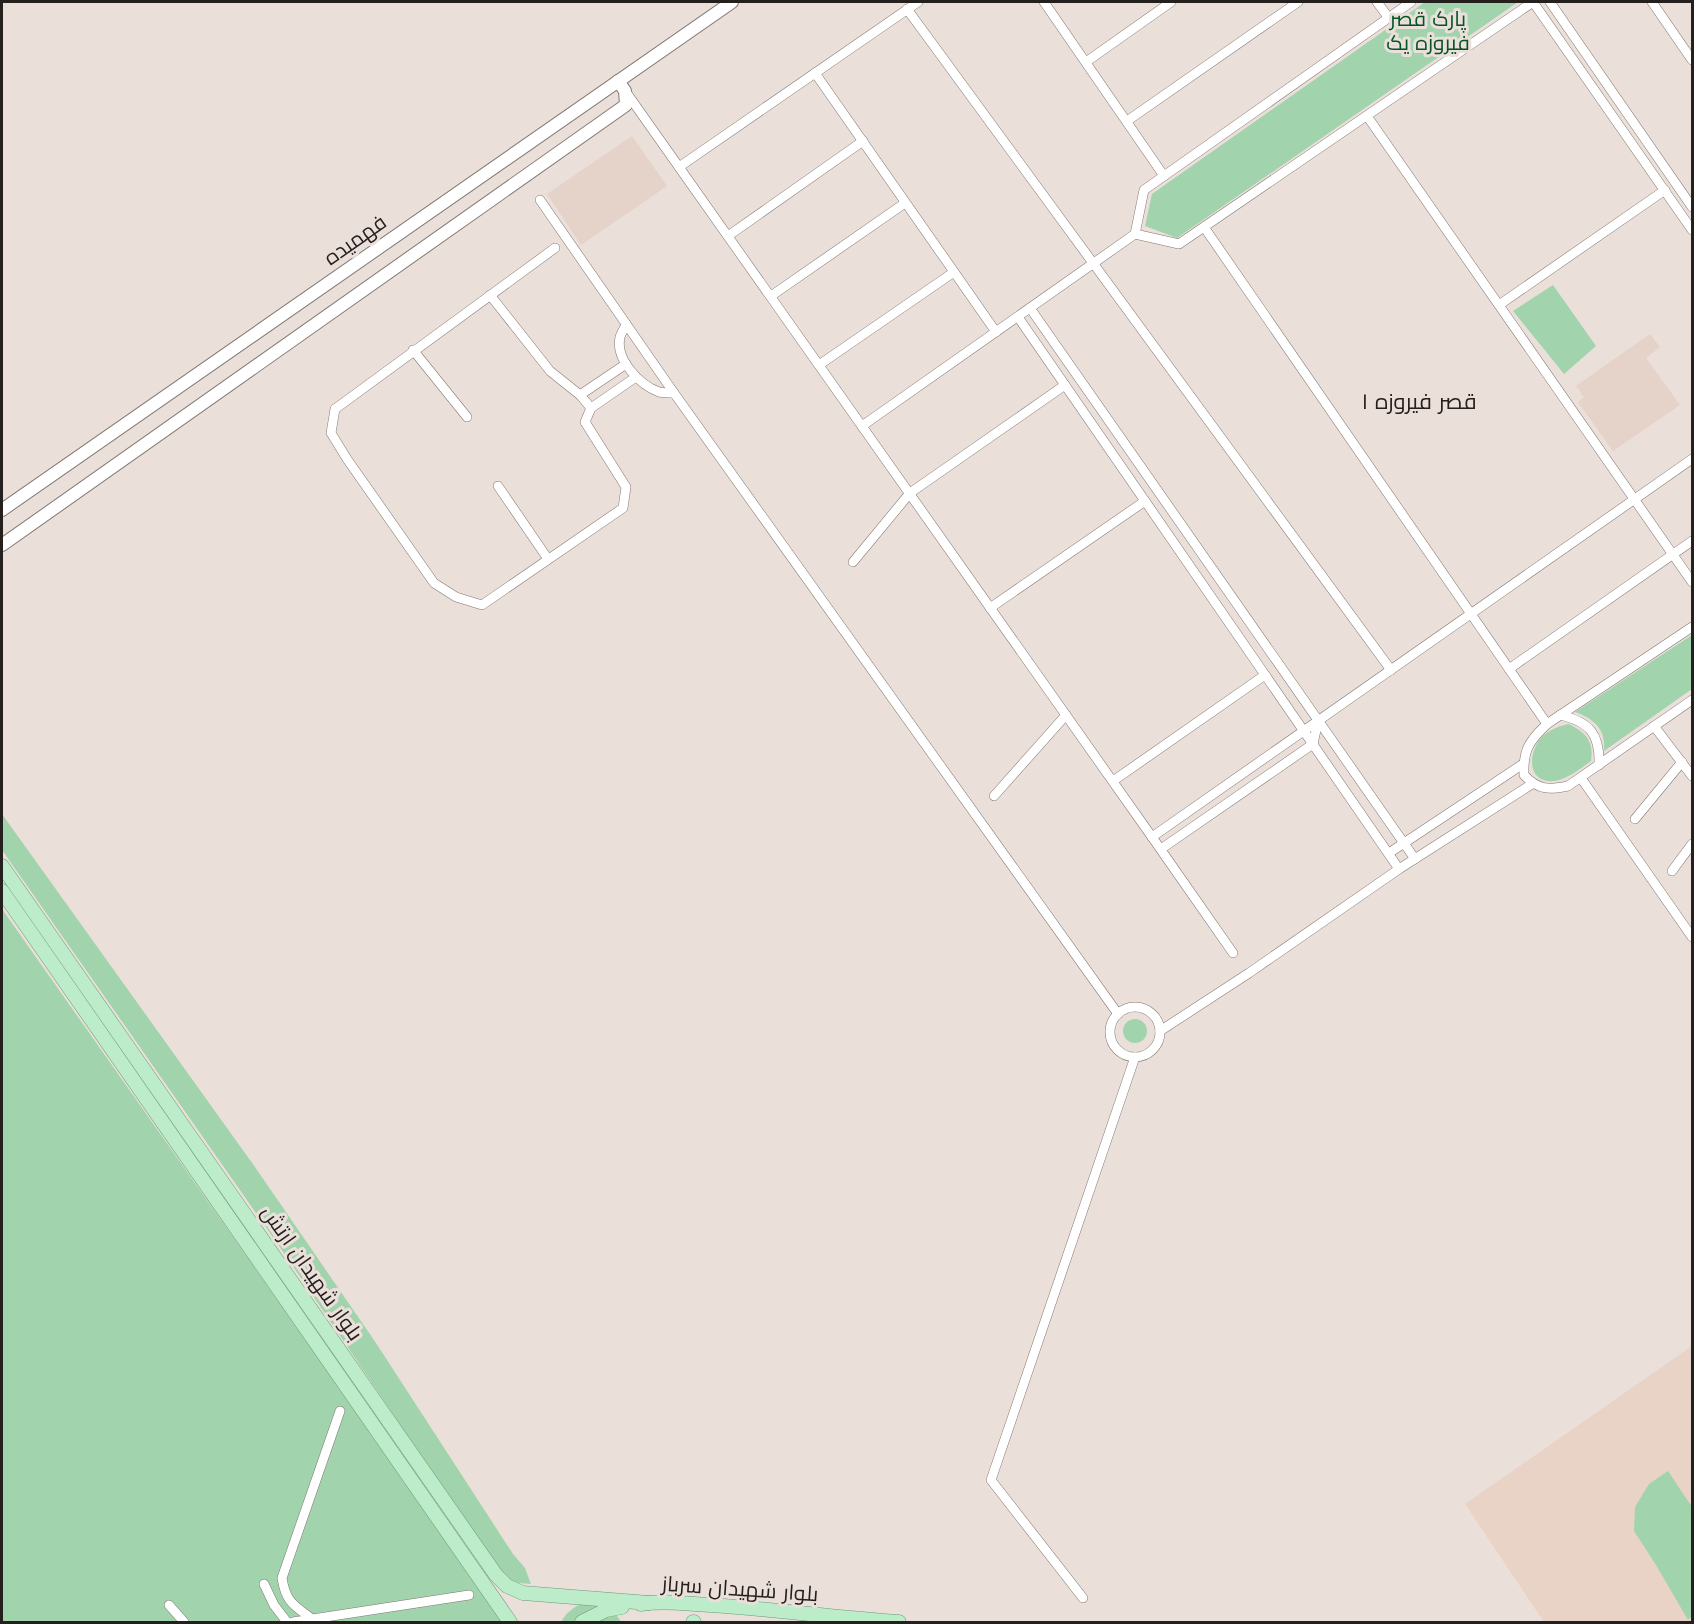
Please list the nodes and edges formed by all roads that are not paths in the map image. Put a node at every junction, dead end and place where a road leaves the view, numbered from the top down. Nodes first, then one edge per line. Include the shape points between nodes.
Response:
1 (732, 2) edge
2 (918, 2) edge
3 (1044, 2) edge
4 (1171, 2) edge
5 (1299, 2) edge
6 (1377, 2) edge
7 (1411, 2) edge
8 (1533, 2) edge
9 (1550, 2) edge
10 (1652, 2) edge
11 (907, 9) junction
12 (1388, 17) junction
13 (1692, 60) edge
14 (1086, 62) junction
15 (815, 73) junction
16 (622, 86) junction
17 (1366, 116) junction
18 (1127, 121) junction
19 (863, 141) junction
20 (679, 167) junction
21 (1164, 176) junction
22 (1665, 190) junction
23 (540, 200) dead end
24 (906, 203) junction
25 (1692, 207) edge
26 (1203, 227) junction
27 (1692, 230) edge
28 (1135, 234) junction
29 (728, 236) junction
30 (555, 248) dead end
31 (1093, 263) junction
32 (954, 272) junction
33 (490, 295) junction
34 (771, 296) junction
35 (1499, 305) junction
36 (1030, 308) junction
37 (1018, 317) junction
38 (626, 324) junction
39 (996, 332) junction
40 (413, 350) junction
41 (626, 364) junction
42 (819, 365) junction
43 (636, 377) junction
44 (1065, 385) junction
45 (674, 393) junction
46 (580, 395) junction
47 (591, 408) junction
48 (467, 417) dead end
49 (862, 426) junction
50 (1692, 459) edge
51 (498, 486) dead end
52 (910, 493) junction
53 (1635, 499) junction
54 (1145, 501) junction
55 (2, 510) edge
56 (1692, 541) edge
57 (2, 545) edge
58 (1673, 555) junction
59 (548, 559) junction
60 (853, 561) dead end
61 (1692, 582) edge
62 (990, 608) junction
63 (1471, 614) junction
64 (1692, 627) edge
65 (1509, 669) junction
66 (1391, 670) junction
67 (1265, 675) junction
68 (1692, 699) edge
69 (1066, 715) junction
70 (1560, 715) junction
71 (1318, 721) junction
72 (1547, 724) junction
73 (1654, 726) junction
74 (1304, 731) junction
75 (1313, 744) junction
76 (1682, 762) junction
77 (1523, 764) junction
78 (1599, 765) junction
79 (1692, 776) edge
80 (1581, 778) junction
81 (1113, 781) junction
82 (1532, 784) junction
83 (994, 796) dead end
84 (1635, 819) dead end
85 (1152, 837) junction
86 (1404, 844) junction
87 (1692, 844) edge
88 (1161, 849) junction
89 (1389, 853) junction
90 (1415, 859) junction
91 (2, 866) edge
92 (1399, 869) junction
93 (1672, 871) dead end
94 (2, 891) edge
95 (1692, 937) edge
96 (1233, 953) dead end
97 (1118, 1014) junction
98 (1160, 1031) junction
99 (1135, 1057) junction
100 (340, 1411) dead end
101 (264, 1584) dead end
102 (469, 1595) dead end
103 (1083, 1598) dead end
104 (649, 1603) junction
105 (169, 1605) dead end
106 (312, 1620) junction
107 (184, 1623) edge
108 (287, 1623) edge
109 (293, 1623) edge
110 (510, 1623) edge
111 (582, 1623) edge
112 (899, 1623) edge

1 - 16 main road, فهمیده
2 - 11 street
3 - 14 street
4 - 14 street
5 - 18 street
6 - 12 street
7 - 12 street
8 - 17 street
8 - 22 street
9 - 25 street
10 - 13 street
11 - 15 street
11 - 31 street
12 - 21 street
14 - 18 street
15 - 19 street
15 - 20 street
16 - 20 street
16 - 55 main road, فهمیده
16 - 57 main road, فهمیده via 626,105
17 - 26 street
17 - 35 street
18 - 21 street
19 - 24 street
19 - 29 street
20 - 29 street
21 - 28 street via 1144,190
22 - 27 street
22 - 35 street
23 - 38 street
24 - 32 street
24 - 34 street
26 - 28 street via 1179,244
26 - 63 street
28 - 31 street
29 - 34 street
30 - 33 street
31 - 36 street
31 - 66 street
32 - 39 street
32 - 42 street
33 - 40 street
33 - 46 street via 550,371
34 - 42 street
35 - 53 street
36 - 37 street
36 - 71 street
37 - 39 street
37 - 44 street
38 - 41 street via 620,338
38 - 45 street
39 - 49 street
40 - 48 street
40 - 59 street via 335,409 331,433 347,459 434,583 456,597 482,605
41 - 43 street
41 - 46 street
42 - 49 street
43 - 45 street via 662,393
43 - 47 street
44 - 52 street
44 - 54 street
45 - 97 street
46 - 47 street
47 - 59 street via 585,422 626,487 623,508
49 - 52 street
50 - 53 street
51 - 59 street
52 - 60 street
52 - 62 street
53 - 58 street
53 - 63 street
54 - 62 street
54 - 67 street
56 - 58 street
58 - 61 street
58 - 65 street
62 - 69 street
63 - 65 street
63 - 66 street
64 - 70 street
65 - 72 street
66 - 71 street
67 - 74 street
67 - 81 street
68 - 73 street
69 - 81 street
69 - 83 street
70 - 72 street
70 - 78 street via 1586,725 1597,742
71 - 74 street
71 - 75 street
71 - 86 street
72 - 77 street via 1533,737
73 - 76 street
73 - 78 street
74 - 75 street
74 - 85 street
75 - 88 street
75 - 89 street
76 - 79 street
76 - 84 street
77 - 82 street via 1524,775
77 - 86 street
78 - 80 street
80 - 82 street via 1556,789
80 - 95 street
81 - 85 street
82 - 90 street
85 - 88 street
86 - 89 street
86 - 90 street
87 - 93 street
88 - 96 street
89 - 92 street
90 - 92 street
91 - 104 main road, بلوار شهیدان ارتش via 496,1575 507,1586 523,1593
92 - 98 street
94 - 110 main road, بلوار شهیدان ارتش
97 - 98 street via 1141,1008 1154,1016
97 - 99 street via 1111,1029 1114,1045
98 - 99 street via 1156,1046
99 - 103 street via 991,1480
100 - 106 street via 282,1578 285,1593
101 - 108 street
102 - 106 street
104 - 111 main road, بلوار شهیدان سرباز via 606,1610
104 - 112 main road, بلوار شهیدان سرباز
105 - 107 street
106 - 109 street

